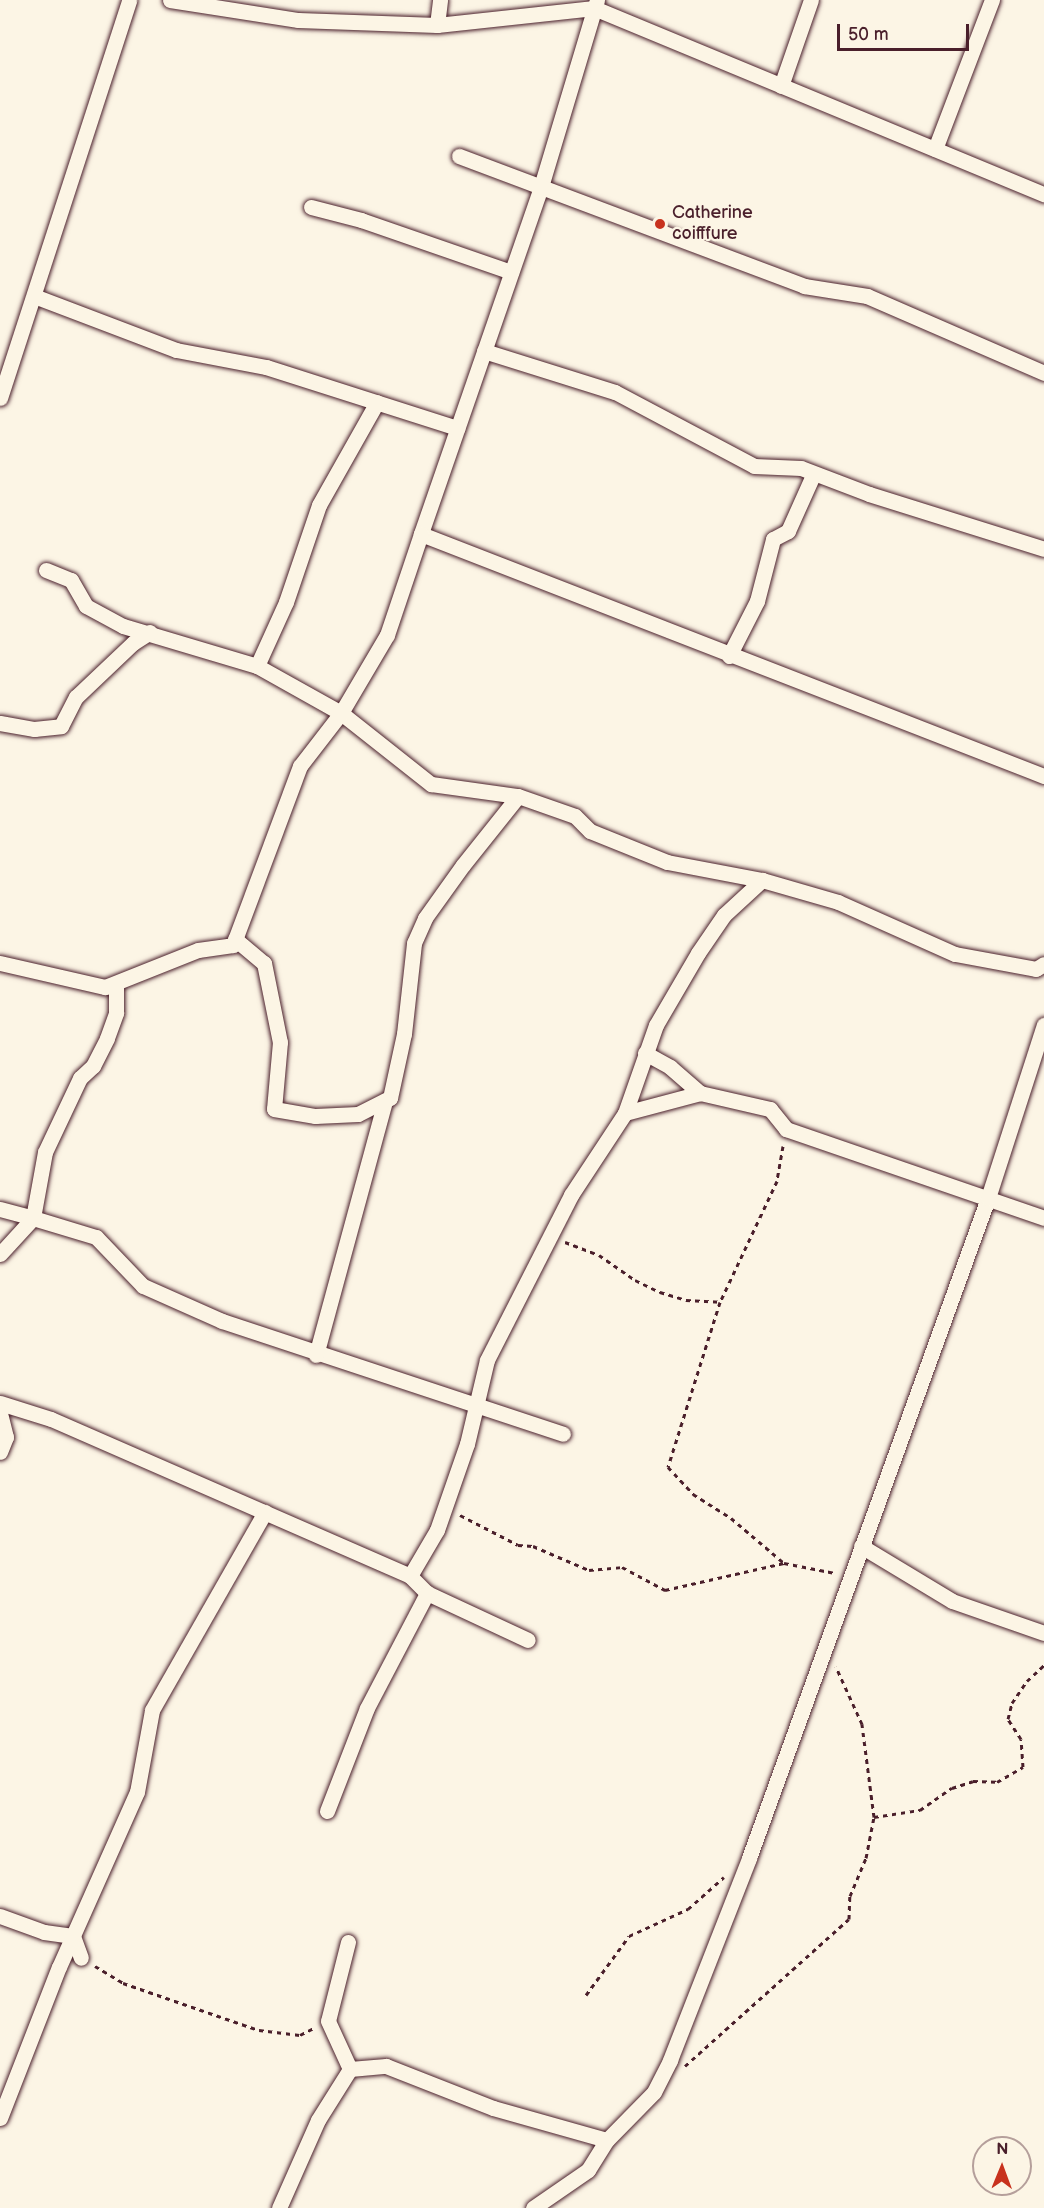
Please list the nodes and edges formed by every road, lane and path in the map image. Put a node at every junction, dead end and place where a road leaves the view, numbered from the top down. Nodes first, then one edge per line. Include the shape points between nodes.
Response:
1 (129, 0) edge
2 (170, 0) edge
3 (440, 0) edge
4 (811, 0) edge
5 (992, 0) edge
6 (596, 4) edge
7 (437, 25) junction
8 (781, 86) junction
9 (935, 149) junction
10 (459, 156) dead end
11 (541, 187) junction
12 (1044, 194) edge
13 (311, 207) dead end
14 (511, 272) junction
15 (34, 296) junction
16 (484, 351) junction
17 (7, 355) edge
18 (1044, 373) edge
19 (0, 398) edge
20 (377, 402) junction
21 (457, 428) junction
22 (813, 475) junction
23 (421, 534) junction
24 (1044, 549) edge
25 (46, 570) dead end
26 (150, 632) junction
27 (729, 656) junction
28 (256, 666) junction
29 (341, 713) junction
30 (0, 723) edge
31 (1044, 776) edge
32 (518, 796) junction
33 (762, 880) junction
34 (235, 939) junction
35 (0, 963) edge
36 (1044, 964) edge
37 (116, 984) junction
38 (1044, 1025) edge
39 (645, 1053) junction
40 (700, 1093) junction
41 (385, 1101) junction
42 (625, 1113) junction
43 (786, 1129) junction
44 (988, 1198) junction
45 (0, 1209) edge
46 (33, 1218) junction
47 (1044, 1218) edge
48 (550, 1236) junction
49 (0, 1254) edge
50 (720, 1302) junction
51 (316, 1355) junction
52 (0, 1403) edge
53 (476, 1408) junction
54 (0, 1413) edge
55 (563, 1434) dead end
56 (0, 1452) edge
57 (445, 1508) junction
58 (265, 1512) junction
59 (861, 1546) junction
60 (784, 1563) junction
61 (410, 1576) junction
62 (850, 1576) junction
63 (427, 1593) junction
64 (1044, 1633) edge
65 (528, 1640) dead end
66 (826, 1644) junction
67 (1044, 1665) edge
68 (327, 1811) dead end
69 (874, 1817) junction
70 (749, 1858) junction
71 (0, 1916) edge
72 (73, 1936) junction
73 (348, 1942) dead end
74 (81, 1958) joint
75 (586, 1995) dead end
76 (328, 2021) junction
77 (350, 2069) junction
78 (678, 2072) dead end
79 (0, 2118) edge
80 (607, 2140) junction
81 (279, 2208) edge
82 (533, 2208) edge

1 - 15 street
2 - 7 street via 298,20
3 - 7 street
4 - 8 street
5 - 9 street
6 - 7 street
6 - 8 street
6 - 11 street
8 - 9 street
9 - 12 street
10 - 11 street
11 - 14 street
11 - 18 street via 804,286 867,296
13 - 14 street
14 - 16 street
15 - 17 street
15 - 20 street via 177,350 266,368
16 - 21 street
16 - 22 street via 615,392 754,466 801,468
17 - 19 street
20 - 21 street
20 - 28 street via 319,505 286,602
21 - 23 street
22 - 24 street
22 - 27 street via 788,531 773,539 749,622
23 - 27 street
23 - 29 street via 387,635
25 - 26 street via 71,580 86,606 123,627
26 - 28 street
26 - 30 street via 76,697 61,726 34,729
27 - 31 street
28 - 29 street
29 - 32 street via 431,784
29 - 34 street via 300,766
32 - 33 street via 576,816 590,831 667,862
32 - 41 street via 450,883 414,943 404,1034 390,1098
33 - 36 street via 838,902 955,954 1036,969
33 - 39 street via 724,915 698,953
34 - 37 street via 233,945 198,950
34 - 41 street via 264,963 279,1042 274,1109 315,1116 358,1114
35 - 37 street via 105,987
37 - 46 street via 116,1012 107,1038 93,1066 80,1078 45,1152
38 - 44 street
39 - 40 street via 670,1067
39 - 42 street
40 - 42 street
40 - 43 street via 770,1109
41 - 51 street
42 - 48 street via 571,1195
43 - 44 street
43 - 50 path via 777,1181
44 - 47 street
44 - 59 street
45 - 46 street
46 - 49 street
46 - 51 street via 96,1237 143,1286 222,1321
48 - 50 path via 599,1255 660,1292 686,1300
48 - 53 street via 487,1360
50 - 60 path via 668,1467 693,1494 731,1518
51 - 53 street
52 - 58 street via 51,1419
53 - 55 street
53 - 57 street
54 - 56 street via 6,1437
57 - 60 path via 518,1545 533,1546 589,1570 633,1570 665,1590
57 - 61 street
58 - 61 street
58 - 72 street via 152,1710 137,1792
59 - 62 street
59 - 64 street via 952,1601
60 - 62 path
61 - 63 street
62 - 66 street
63 - 65 street
63 - 68 street via 367,1708
66 - 69 path via 862,1724
66 - 70 street
67 - 69 path via 1012,1703 1008,1719 1021,1739 1023,1767 997,1782 973,1781 952,1788 920,1810
69 - 78 path via 866,1858 850,1896 849,1919
70 - 75 path via 688,1909 628,1936
70 - 80 street via 654,2092
71 - 72 street via 44,1932
72 - 74 street
72 - 79 street
73 - 76 street
74 - 76 path via 123,1983 259,2030 300,2035
76 - 77 street
77 - 80 street via 386,2066 493,2108
77 - 81 street via 318,2120
80 - 82 street via 588,2170

